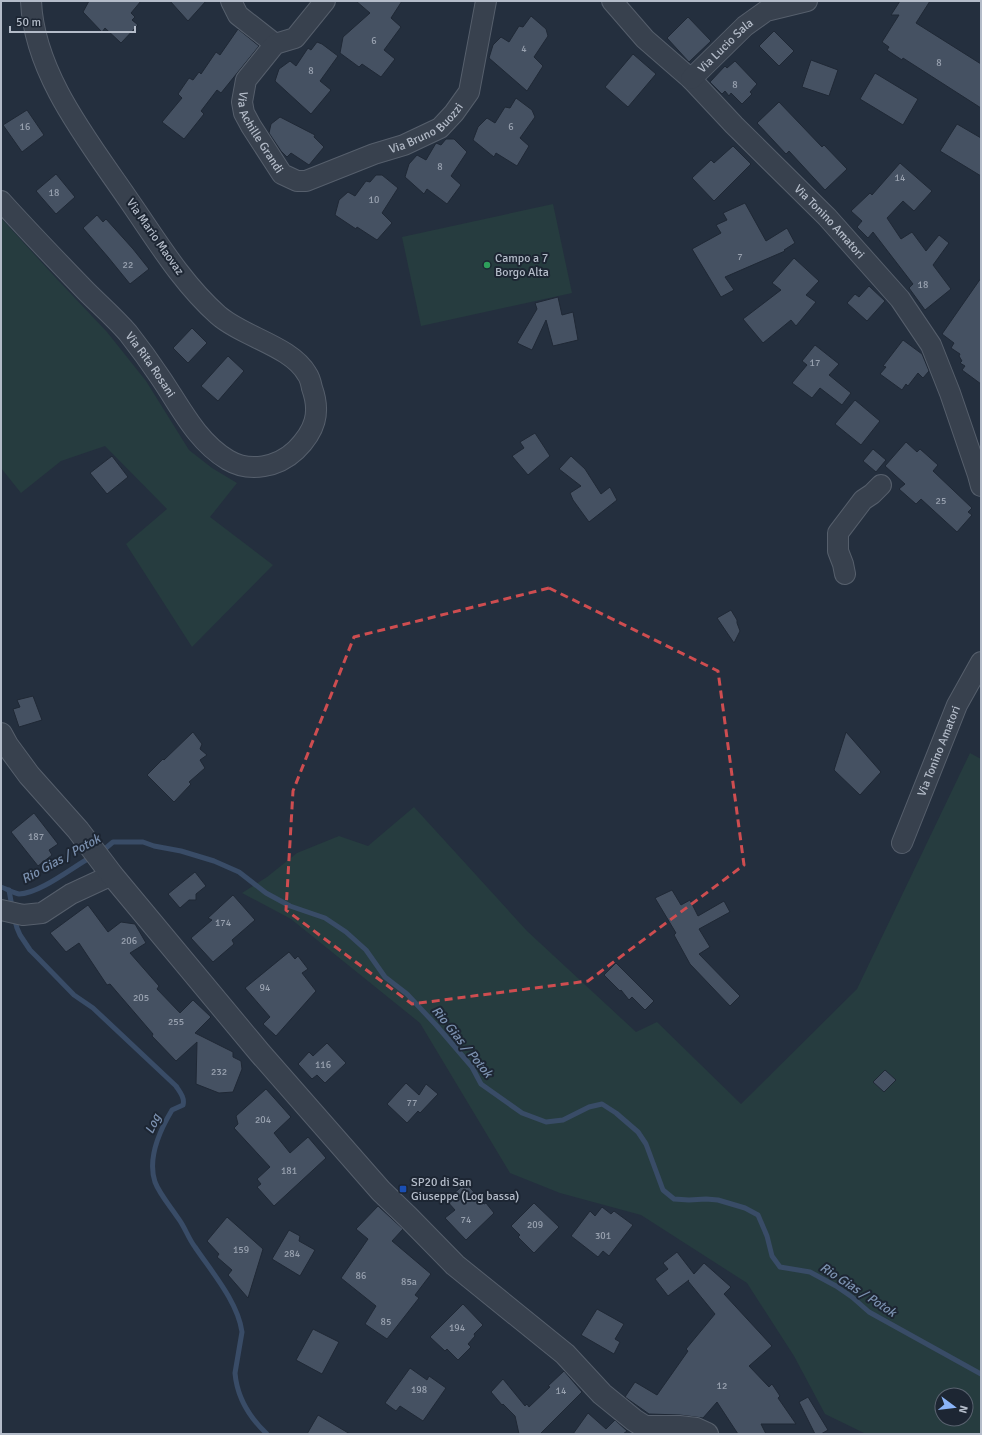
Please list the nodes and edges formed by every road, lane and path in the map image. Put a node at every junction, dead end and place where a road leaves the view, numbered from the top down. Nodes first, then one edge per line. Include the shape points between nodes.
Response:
1 (31, 1) edge
2 (231, 1) edge
3 (325, 1) edge
4 (486, 1) edge
5 (612, 1) edge
6 (807, 1) edge
7 (275, 44) junction
8 (691, 80) junction
9 (288, 178) joint
10 (1, 202) edge
11 (311, 432) joint
12 (980, 478) edge
13 (881, 485) dead end
14 (845, 574) dead end
15 (981, 662) edge
16 (1, 734) edge
17 (902, 843) dead end
18 (112, 875) junction
19 (2, 910) edge
20 (639, 1430) edge
21 (707, 1434) edge

1 - 11 street, Via Mario Maovaz via 39,49 61,99 169,259 192,289 220,316 252,336 289,354 307,373 315,396 317,414
2 - 7 street via 238,14
3 - 7 street via 295,38
4 - 9 street, Via Bruno Buozzi via 469,92 440,128 404,145 306,181
5 - 8 street, Via Tonino Amatori via 645,39
6 - 8 street, Via Lucio Sala via 766,11 744,26
7 - 9 street, Via Achille Grandi via 246,80 242,102 251,126 282,174
8 - 12 street, Via Tonino Amatori via 827,217 900,299 931,345
10 - 11 street, Via Rita Rosani via 128,334 209,447 230,462 251,467 274,465 295,451
13 - 14 street via 863,500 838,533 838,551
15 - 17 street, Via Tonino Amatori via 957,705
16 - 18 street via 29,775 78,830
18 - 19 street via 71,894 42,913 23,915
18 - 20 street via 260,1053 381,1191 455,1265 565,1354 602,1394 634,1420
20 - 21 street via 696,1429

